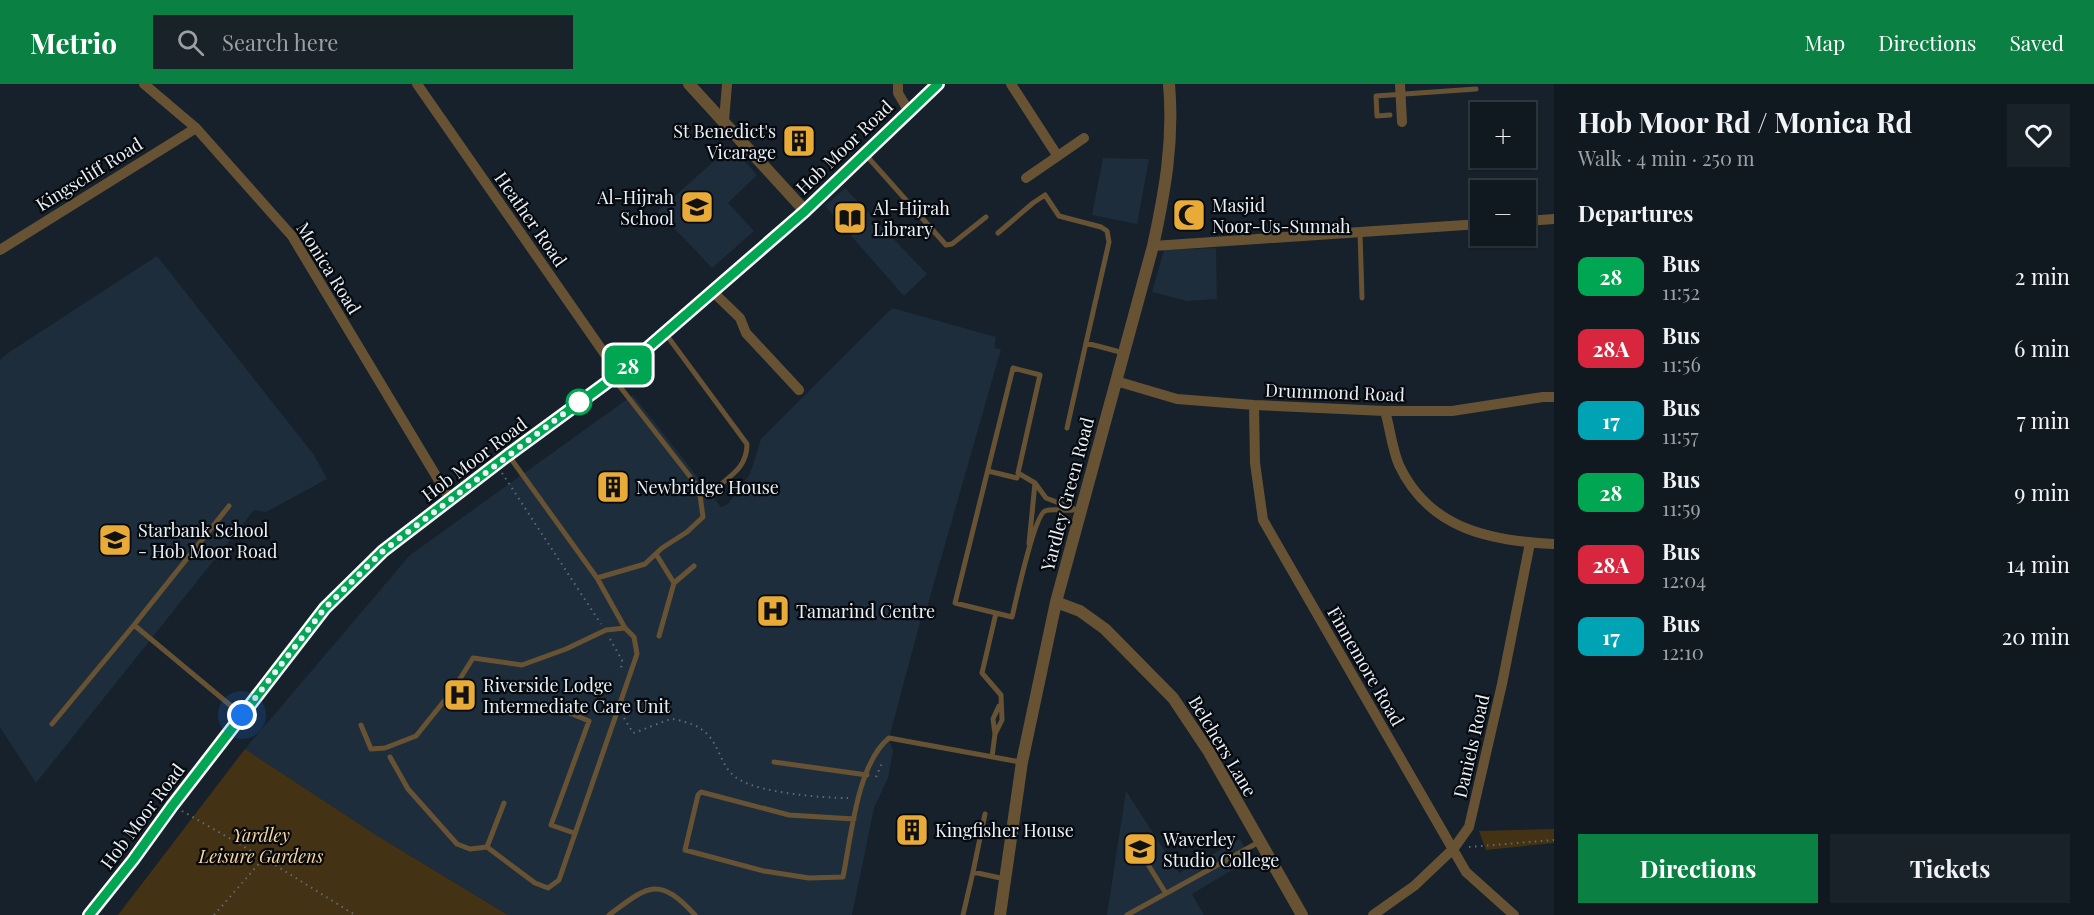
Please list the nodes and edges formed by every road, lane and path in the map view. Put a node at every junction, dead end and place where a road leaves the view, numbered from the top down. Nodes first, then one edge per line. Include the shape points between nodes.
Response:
1 (144, 84) edge
2 (417, 84) edge
3 (688, 84) edge
4 (727, 84) edge
5 (898, 84) edge
6 (938, 84) edge
7 (1011, 84) edge
8 (1169, 84) edge
9 (1401, 89) edge
10 (1476, 89) dead end
11 (908, 110) junction
12 (1390, 115) dead end
13 (724, 121) junction
14 (1402, 122) dead end
15 (196, 128) junction
16 (1084, 138) dead end
17 (864, 153) junction
18 (1057, 155) junction
19 (1026, 178) dead end
20 (805, 211) junction
21 (986, 218) dead end
22 (1554, 219) edge
23 (1536, 220) edge
24 (1470, 225) edge
25 (1360, 232) junction
26 (998, 233) dead end
27 (1153, 246) junction
28 (0, 250) edge
29 (712, 291) junction
30 (1362, 298) dead end
31 (665, 333) junction
32 (1086, 343) junction
33 (1124, 353) junction
34 (616, 375) junction
35 (1116, 381) junction
36 (799, 390) dead end
37 (1554, 397) edge
38 (1254, 405) junction
39 (1385, 411) junction
40 (1067, 428) dead end
41 (508, 455) junction
42 (496, 464) junction
43 (988, 471) junction
44 (1017, 478) dead end
45 (1035, 483) junction
46 (714, 490) dead end
47 (450, 499) junction
48 (229, 506) dead end
49 (1064, 508) junction
50 (1077, 511) junction
51 (1530, 543) junction
52 (1554, 544) edge
53 (1028, 551) junction
54 (656, 554) junction
55 (694, 567) dead end
56 (597, 578) junction
57 (674, 583) junction
58 (1056, 602) junction
59 (996, 613) junction
60 (134, 625) junction
61 (625, 628) junction
62 (606, 630) junction
63 (659, 636) dead end
64 (621, 670) dead end
65 (618, 709) junction
66 (565, 711) dead end
67 (242, 715) junction
68 (52, 724) dead end
69 (361, 725) dead end
70 (390, 757) dead end
71 (993, 757) junction
72 (883, 761) dead end
73 (774, 762) dead end
74 (1022, 762) junction
75 (867, 775) junction
76 (875, 779) dead end
77 (857, 798) junction
78 (504, 803) dead end
79 (172, 806) junction
80 (985, 814) dead end
81 (854, 819) junction
82 (574, 833) junction
83 (1133, 840) dead end
84 (1554, 840) edge
85 (1259, 842) junction
86 (487, 847) junction
87 (1454, 848) junction
88 (264, 858) junction
89 (973, 872) junction
90 (1005, 879) junction
91 (1165, 892) junction
92 (89, 915) edge
93 (213, 915) edge
94 (355, 915) edge
95 (609, 915) edge
96 (695, 915) edge
97 (963, 915) edge
98 (1000, 915) edge
99 (1127, 915) edge
100 (1302, 915) edge
101 (1373, 915) edge
102 (1514, 915) edge

1 - 15 street, Monica Road
2 - 34 street, Heather Road
3 - 13 street
4 - 13 street
5 - 11 street via 898,93
6 - 11 street, Hob Moor Road
7 - 18 street
8 - 27 street, Yardley Green Road via 1172,135
9 - 10 lane
9 - 12 lane via 1376,96 1377,116
9 - 14 street
11 - 17 street, Hob Moor Road
13 - 20 street
15 - 28 street, Kingscliff Road
15 - 47 street, Monica Road via 291,236
16 - 18 street
17 - 20 street, Hob Moor Road
17 - 21 lane via 945,245 952,244
18 - 19 street
20 - 29 street, Hob Moor Road
22 - 23 street
24 - 25 street
25 - 27 street
25 - 30 lane
26 - 32 lane via 1045,195 1059,216 1107,231 1109,242
27 - 33 street, Yardley Green Road
29 - 31 street, Hob Moor Road
29 - 36 street via 740,318 746,333
31 - 34 street, Hob Moor Road
31 - 46 lane via 747,444 747,456 741,467
32 - 33 lane
32 - 40 lane
33 - 35 street, Yardley Green Road
34 - 41 street, Hob Moor Road
34 - 54 lane via 699,489 703,517
35 - 38 street, Drummond Road via 1177,399
35 - 50 street, Yardley Green Road
37 - 39 street, Drummond Road via 1452,411
38 - 39 street, Drummond Road
38 - 87 street, Finnemore Road via 1255,463 1263,520
39 - 51 street via 1399,464 1423,502 1471,531
41 - 42 street, Hob Moor Road
41 - 56 lane
42 - 47 street, Hob Moor Road
42 - 62 path
43 - 44 lane
43 - 45 lane via 1013,368 1040,375 1018,473
43 - 59 lane via 955,603
45 - 49 lane via 1046,498
45 - 53 lane
47 - 67 street, Hob Moor Road via 383,551 325,608
48 - 60 lane
49 - 50 lane
49 - 53 lane via 1046,510 1040,515
50 - 58 street, Yardley Green Road
51 - 52 street
51 - 87 street, Daniels Road via 1469,827
53 - 59 lane via 1012,617
54 - 56 lane via 645,564
54 - 57 lane
55 - 57 lane
56 - 61 lane
57 - 63 lane
58 - 74 street, Yardley Green Road
58 - 85 street, Belchers Lane via 1080,611 1106,629 1173,698 1209,752
59 - 71 lane via 982,673 1000,695 1002,720 995,734
60 - 67 lane
60 - 68 lane
61 - 62 lane
61 - 65 lane via 634,637 637,654
62 - 64 path via 622,660
62 - 69 lane via 522,665 473,658 416,736 371,749
65 - 77 path via 633,733 671,718 708,733 728,770 740,781 804,795
65 - 82 lane
66 - 82 lane via 589,721 551,825
67 - 79 street, Hob Moor Road
70 - 86 lane via 408,789 457,844 470,849
71 - 74 lane
71 - 75 lane via 889,738 880,746
72 - 76 path
73 - 75 lane
74 - 90 street, Yardley Green Road
75 - 77 lane
77 - 81 lane
78 - 86 lane
79 - 88 path
79 - 92 street, Hob Moor Road
80 - 89 lane
81 - 81 lane via 843,877 809,878 764,871 685,850 701,792 789,815
82 - 86 lane via 559,880 548,888 535,883
83 - 91 lane
84 - 87 path
85 - 91 lane
85 - 100 street, Belchers Lane
87 - 101 street, Daniels Road via 1414,886
87 - 102 street, Finnemore Road via 1466,872
88 - 93 path
88 - 94 path
89 - 90 lane
89 - 97 lane
90 - 98 street, Yardley Green Road
91 - 99 lane
95 - 96 lane via 642,891 661,889 677,896

